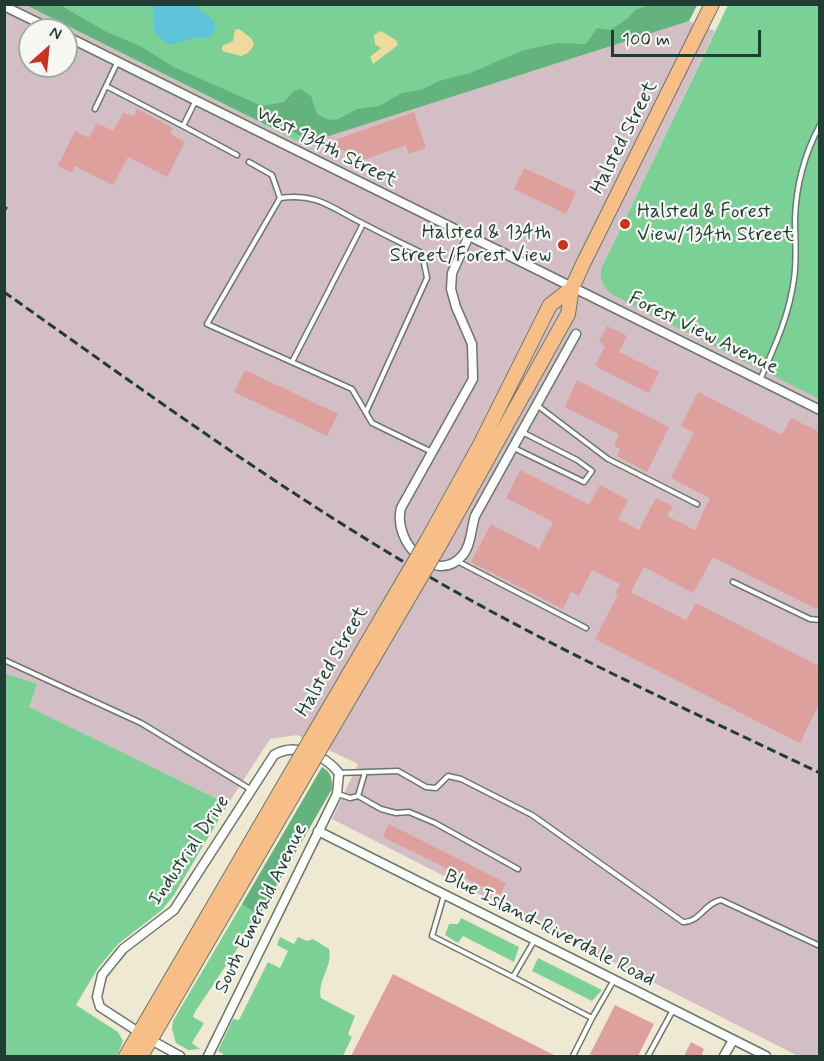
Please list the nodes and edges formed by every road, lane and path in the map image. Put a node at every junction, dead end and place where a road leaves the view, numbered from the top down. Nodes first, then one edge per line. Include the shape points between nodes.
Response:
1 (712, 4) edge
2 (4, 6) edge
3 (28, 18) edge
4 (78, 42) edge
5 (117, 62) junction
6 (106, 86) junction
7 (195, 101) junction
8 (95, 109) dead end
9 (819, 125) edge
10 (183, 126) junction
11 (237, 155) dead end
12 (249, 162) dead end
13 (280, 198) junction
14 (363, 224) junction
15 (468, 238) junction
16 (572, 288) junction
17 (576, 334) dead end
18 (292, 362) junction
19 (760, 380) junction
20 (537, 406) junction
21 (819, 410) edge
22 (366, 412) junction
23 (522, 432) junction
24 (513, 447) junction
25 (432, 453) junction
26 (697, 504) dead end
27 (434, 542) junction
28 (456, 561) junction
29 (732, 582) dead end
30 (819, 620) edge
31 (586, 628) dead end
32 (4, 660) edge
33 (364, 772) junction
34 (339, 774) junction
35 (250, 789) junction
36 (337, 794) junction
37 (358, 796) junction
38 (318, 831) junction
39 (518, 869) dead end
40 (444, 895) junction
41 (534, 940) junction
42 (819, 946) edge
43 (513, 977) junction
44 (614, 980) junction
45 (673, 1010) junction
46 (592, 1018) junction
47 (146, 1036) junction
48 (733, 1040) junction
49 (126, 1056) edge
50 (141, 1056) edge
51 (180, 1056) edge
52 (208, 1056) edge
53 (573, 1056) edge
54 (648, 1056) edge
55 (724, 1056) edge
56 (766, 1056) edge

1 - 16 main road, Halsted Street
2 - 3 street
4 - 5 street, West 134th Street
5 - 6 lane
5 - 7 street, West 134th Street
6 - 8 lane
6 - 10 lane
7 - 10 lane
7 - 15 street, West 134th Street
9 - 19 lane via 797,194 796,266 783,331
10 - 11 lane
12 - 13 lane via 272,175
13 - 14 lane via 297,196 332,205
13 - 18 lane via 207,324
14 - 18 lane
14 - 22 lane via 422,253 428,278
15 - 16 street, West 134th Street
15 - 25 street via 452,273 451,289 472,344 473,379
16 - 19 street, Forest View Avenue
16 - 27 main road, Halsted Street via 568,314
16 - 27 main road, Halsted Street via 550,305
17 - 20 street
18 - 22 lane via 352,389
19 - 21 street, Forest View Avenue
20 - 23 street
20 - 26 lane via 608,459
22 - 25 lane via 372,423
23 - 24 street
23 - 24 lane via 592,471 585,482
24 - 28 street via 475,516 468,548
25 - 28 street via 402,508 399,529 410,550 420,558 441,565
27 - 47 main road, Halsted Street, bridge
28 - 31 lane
29 - 30 lane
32 - 35 lane via 141,723
33 - 34 lane
33 - 37 lane
33 - 42 lane via 398,771 426,787 436,788 448,776 461,779 532,815 683,922 721,900
34 - 35 street, Industrial Drive via 332,764 302,750 281,751 268,761
34 - 36 street, South Emerald Avenue
35 - 47 street, Industrial Drive via 174,910 123,950 102,975 97,997 100,1006
36 - 37 lane
36 - 38 street, South Emerald Avenue
37 - 39 lane via 381,809 409,812 435,823
38 - 40 street, Blue Island-Riverdale Road
38 - 52 street, South Emerald Avenue
40 - 41 street, Blue Island-Riverdale Road
40 - 43 lane via 432,936
41 - 43 lane
41 - 44 street, Blue Island-Riverdale Road
43 - 46 lane
44 - 45 street, Blue Island-Riverdale Road
44 - 46 lane
45 - 48 street, Blue Island-Riverdale Road
45 - 54 lane
46 - 53 lane
47 - 49 main road, Halsted Street
47 - 50 main road, Halsted Street
47 - 51 street, Industrial Drive
48 - 55 street
48 - 56 street, Blue Island-Riverdale Road

